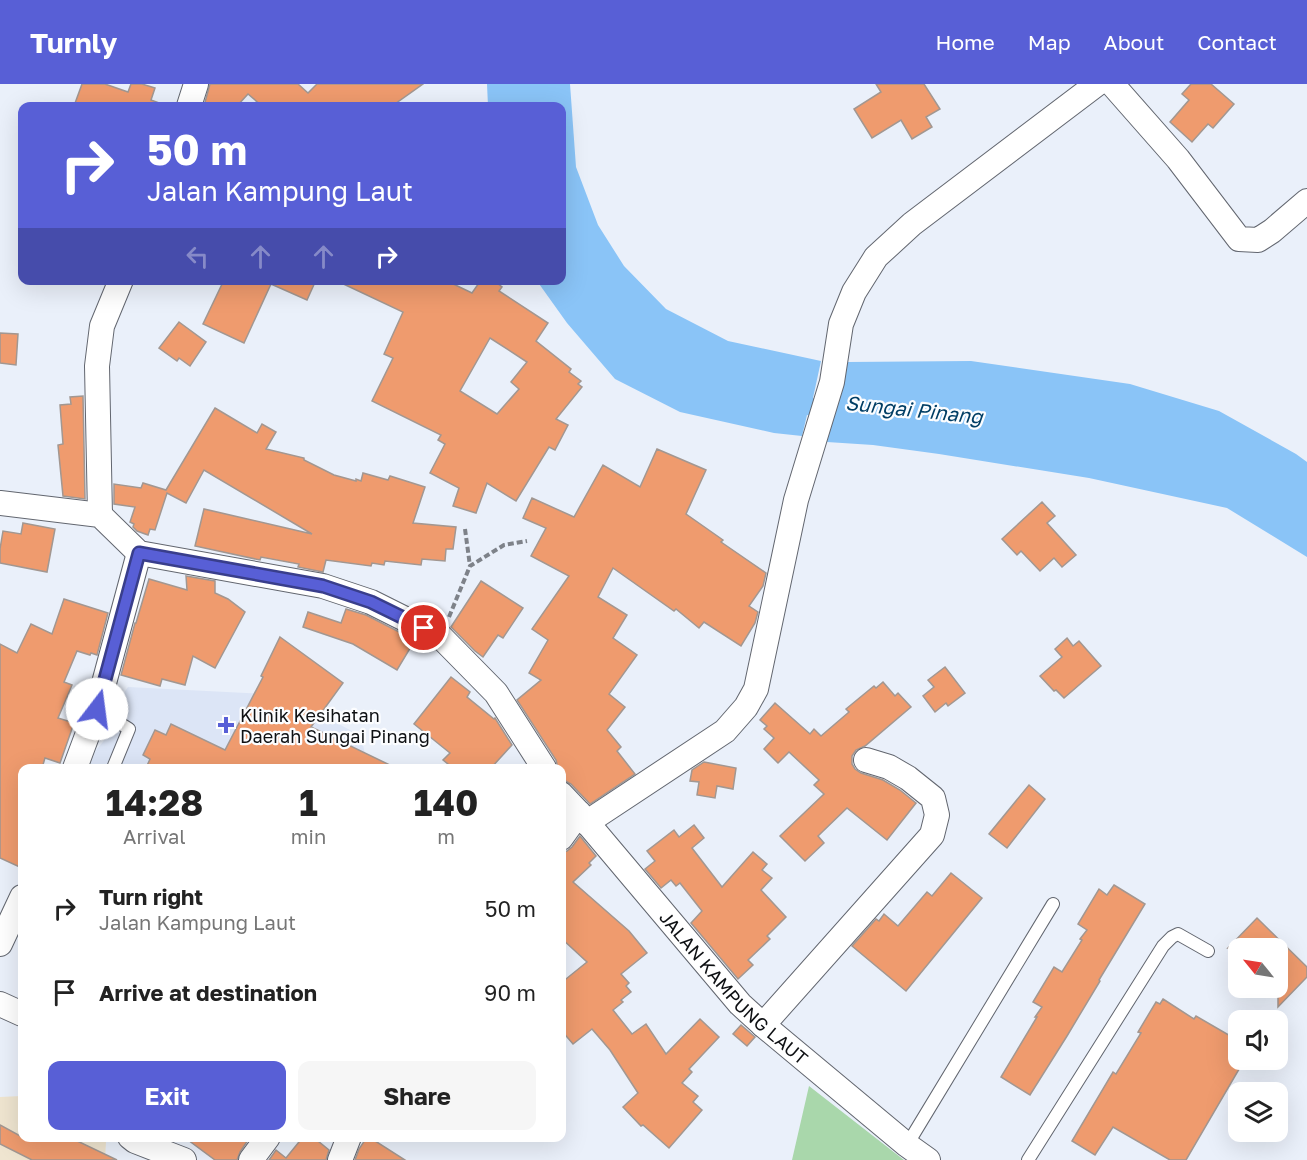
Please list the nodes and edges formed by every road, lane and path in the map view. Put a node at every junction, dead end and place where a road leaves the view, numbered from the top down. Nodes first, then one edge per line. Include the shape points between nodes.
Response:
1 (196, 84) edge
2 (1097, 84) edge
3 (1112, 84) edge
4 (190, 102) edge
5 (1307, 201) edge
6 (120, 285) edge
7 (0, 503) edge
8 (100, 515) junction
9 (465, 529) dead end
10 (527, 541) dead end
11 (139, 553) junction
12 (470, 566) junction
13 (441, 637) junction
14 (97, 709) junction
15 (866, 760) dead end
16 (76, 764) edge
17 (114, 764) edge
18 (541, 764) edge
19 (566, 799) edge
20 (583, 818) junction
21 (566, 833) edge
22 (1053, 904) dead end
23 (18, 911) edge
24 (0, 944) edge
25 (1208, 951) dead end
26 (0, 1004) edge
27 (18, 1012) edge
28 (763, 1025) junction
29 (138, 1142) edge
30 (264, 1142) edge
31 (347, 1142) edge
32 (906, 1145) junction
33 (184, 1160) edge
34 (251, 1160) edge
35 (340, 1160) edge
36 (928, 1160) edge
37 (1028, 1160) edge

1 - 4 street
2 - 20 street via 912,224 876,257 854,292 842,324 832,382 796,500 756,689 725,730
3 - 5 street via 1178,159 1239,238 1258,240
6 - 8 street via 102,326 97,366
7 - 8 street
8 - 11 street
9 - 12 path
10 - 12 path via 504,544
11 - 13 street via 323,586 371,602
11 - 14 street
12 - 13 path
13 - 18 street via 496,693
14 - 16 street
14 - 17 lane via 129,729
15 - 28 street via 889,767 933,798 937,815 932,835
19 - 20 street, JALAN KAMPUNG LAUT
20 - 21 street
20 - 28 street, JALAN KAMPUNG LAUT via 740,1004
22 - 32 lane
23 - 24 street
25 - 37 lane via 1178,934 1163,946
26 - 27 street
28 - 32 street, JALAN KAMPUNG LAUT
29 - 33 street
30 - 34 street
31 - 35 street
32 - 36 street, JALAN KAMPUNG LAUT

